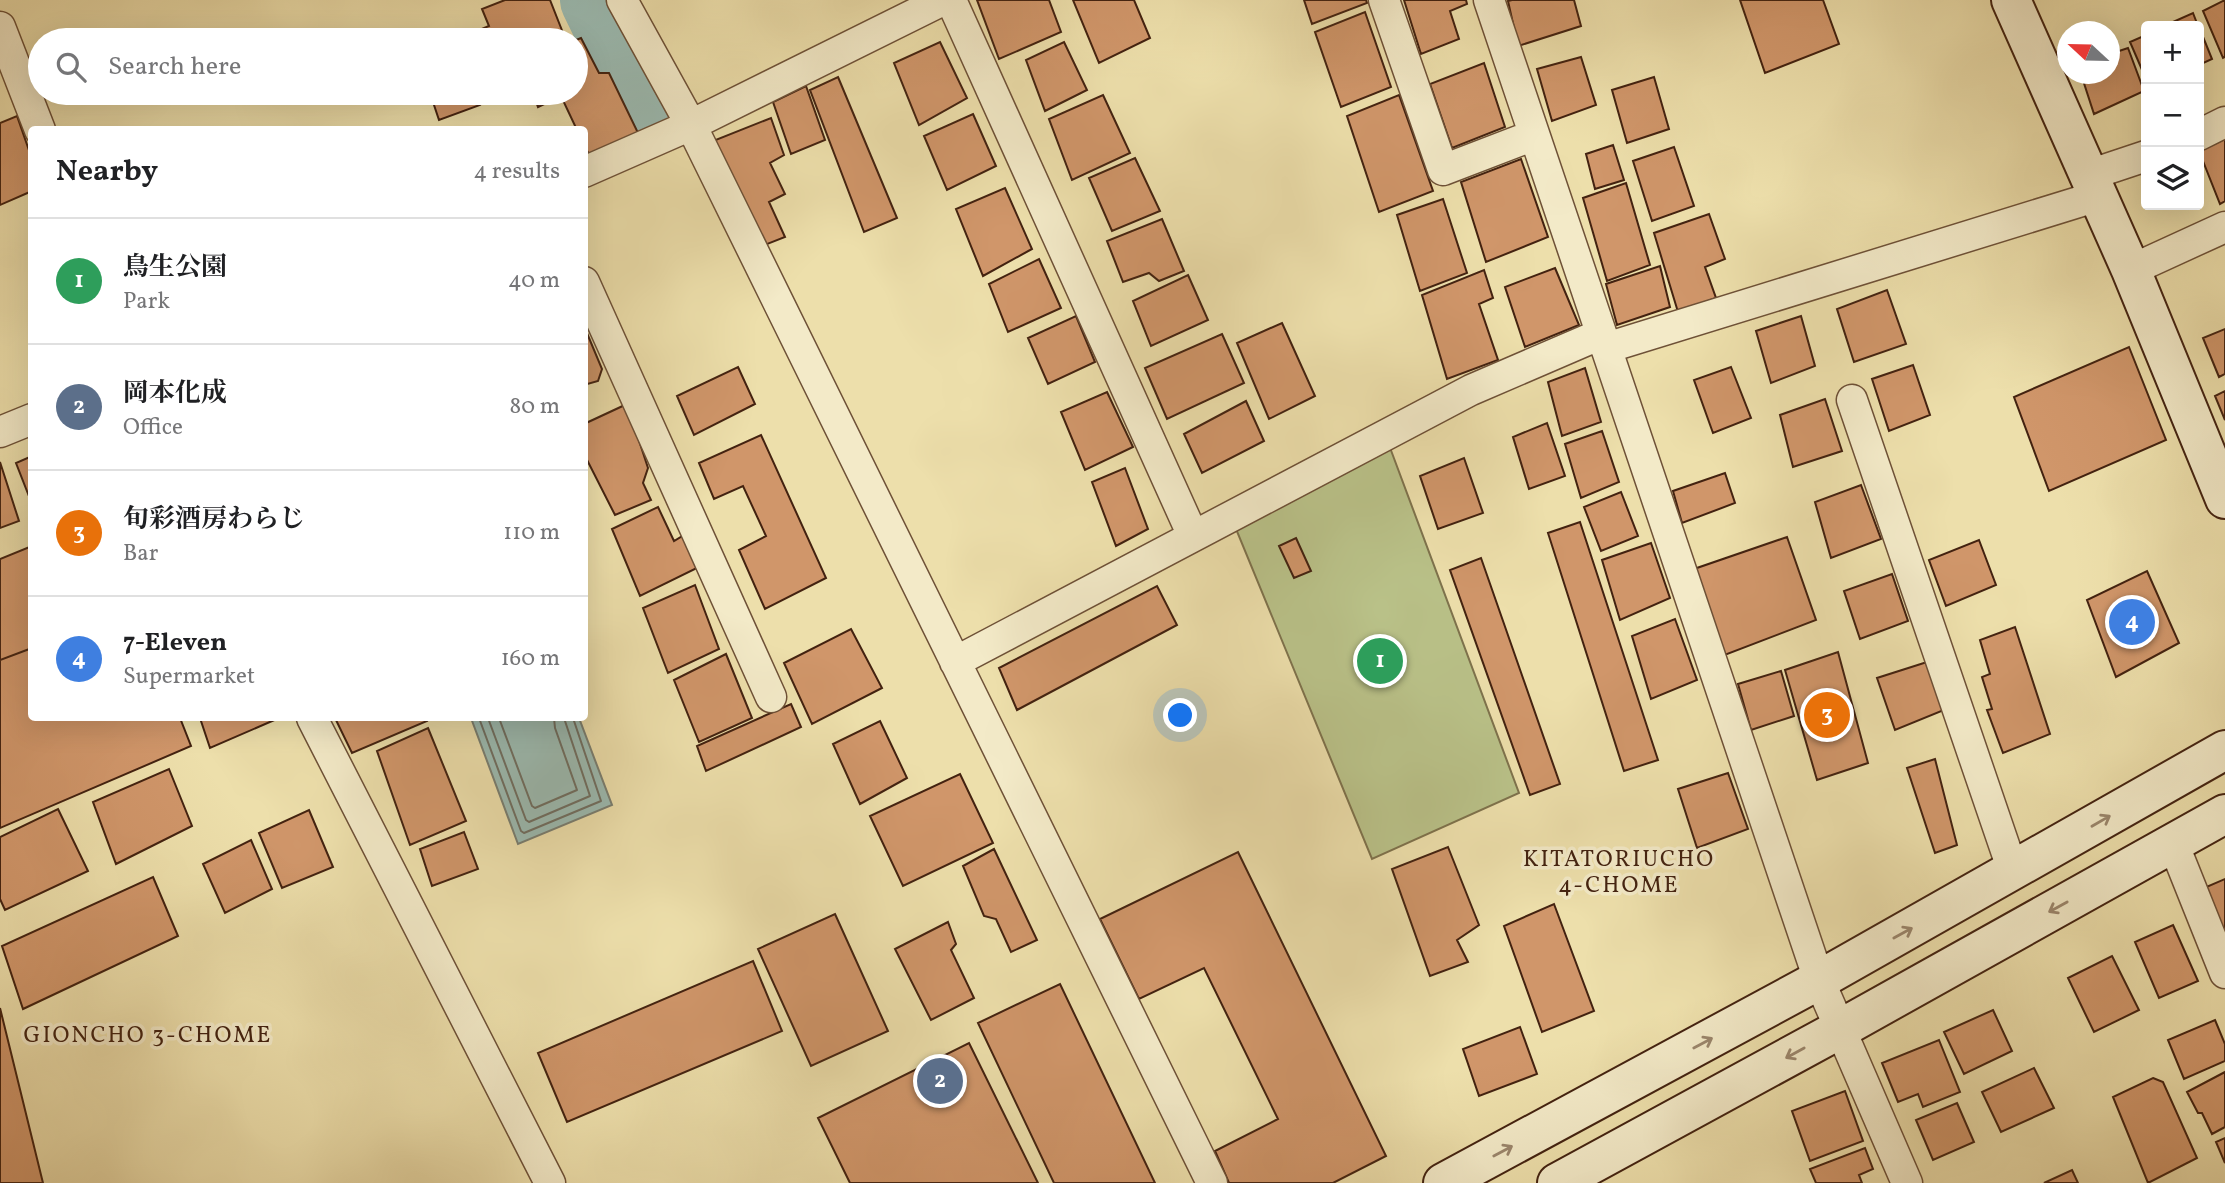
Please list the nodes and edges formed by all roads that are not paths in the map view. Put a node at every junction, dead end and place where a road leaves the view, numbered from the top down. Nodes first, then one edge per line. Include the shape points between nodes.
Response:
1 (622, 0) edge
2 (943, 0) edge
3 (951, 0) edge
4 (1384, 0) edge
5 (1489, 0) edge
6 (2011, 0) edge
7 (0, 27) edge
8 (28, 99) edge
9 (30, 105) edge
10 (2225, 122) edge
11 (691, 125) junction
12 (38, 126) edge
13 (2204, 132) edge
14 (1534, 135) junction
15 (2141, 159) edge
16 (588, 170) edge
17 (2093, 186) junction
18 (2225, 227) edge
19 (2131, 270) junction
20 (588, 291) edge
21 (1604, 341) junction
22 (1852, 400) dead end
23 (28, 421) edge
24 (0, 432) edge
25 (2225, 499) edge
26 (1193, 536) junction
27 (955, 662) junction
28 (771, 697) dead end
29 (314, 721) edge
30 (2225, 750) edge
31 (2225, 814) edge
32 (2173, 843) junction
33 (2013, 871) junction
34 (2225, 973) edge
35 (1819, 980) junction
36 (1840, 1029) junction
37 (550, 1183) edge
38 (1212, 1183) edge
39 (1443, 1183) edge
40 (1557, 1183) edge
41 (1907, 1183) edge

1 - 11 street
2 - 11 street
3 - 26 street
4 - 14 street via 1443,170
5 - 14 street
6 - 17 street
7 - 8 street
9 - 12 street
10 - 13 street
11 - 16 street
11 - 27 street
14 - 21 street
15 - 17 street
17 - 19 street
17 - 21 street
18 - 19 street
19 - 25 street
20 - 28 street
21 - 26 street via 1471,390
21 - 35 street
22 - 33 street
23 - 24 street
26 - 27 street
27 - 38 street
29 - 37 street
33 -> 30 street
31 - 32 street
32 - 34 street
32 -> 36 street
35 -> 33 street
35 - 36 street
39 -> 35 street
36 -> 40 street
36 - 41 street

